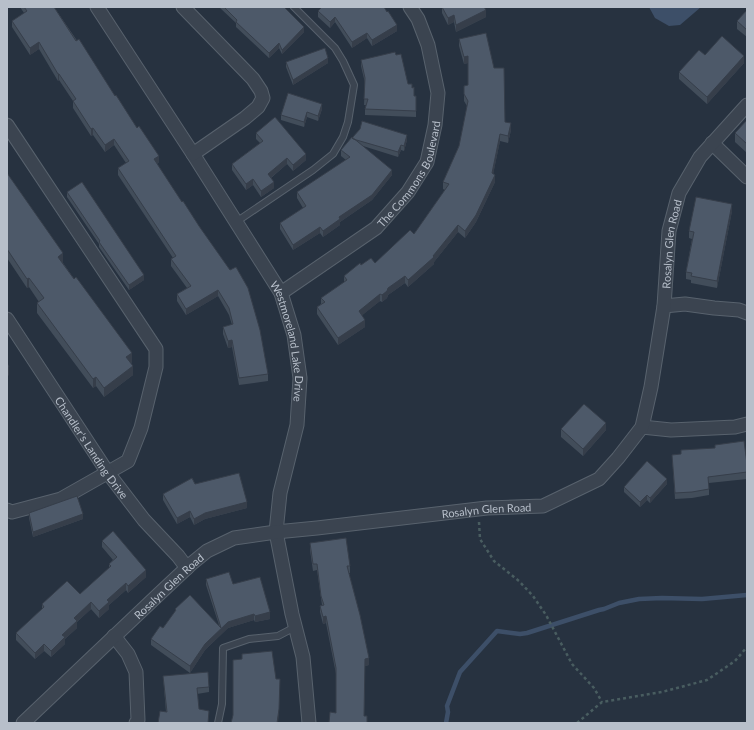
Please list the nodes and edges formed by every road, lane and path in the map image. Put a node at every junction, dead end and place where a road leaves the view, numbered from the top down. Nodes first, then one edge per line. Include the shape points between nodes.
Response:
1 (96, 7) edge
2 (183, 7) edge
3 (294, 7) edge
4 (410, 7) edge
5 (747, 105) edge
6 (7, 125) edge
7 (712, 143) junction
8 (194, 154) junction
9 (747, 177) edge
10 (236, 222) junction
11 (281, 293) junction
12 (664, 306) junction
13 (747, 313) edge
14 (7, 319) edge
15 (747, 424) edge
16 (642, 427) junction
17 (108, 473) junction
18 (478, 509) junction
19 (7, 510) edge
20 (276, 532) junction
21 (187, 568) junction
22 (295, 627) junction
23 (114, 636) junction
24 (747, 647) edge
25 (602, 702) junction
26 (23, 723) edge
27 (136, 723) edge
28 (218, 723) edge
29 (309, 723) edge
30 (577, 723) edge

1 - 8 street, Westmoreland Lake Drive
2 - 8 street via 253,79 263,98 258,107 245,118
3 - 10 lane via 335,48 343,61 354,85 348,122 333,154
4 - 11 street, The Commons Boulevard via 418,19 428,45 438,93 435,125 427,162 408,192 376,228
5 - 7 street, Rosalyn Glen Road
6 - 17 street via 156,349 156,367 141,428 131,454 128,461
7 - 9 street
7 - 12 street, Rosalyn Glen Road via 700,157 678,193 670,231
8 - 10 street, Westmoreland Lake Drive
10 - 11 street, Westmoreland Lake Drive
11 - 20 street, Westmoreland Lake Drive via 294,335 300,378 296,425 280,493
12 - 13 street via 685,304
12 - 16 street, Rosalyn Glen Road
14 - 17 street, Chandler's Landing Drive
15 - 16 street via 735,427 671,430
16 - 18 street, Rosalyn Glen Road via 599,479 543,506
17 - 19 street via 61,499 12,512
17 - 21 street, Chandler's Landing Drive via 144,520
18 - 20 street, Rosalyn Glen Road
18 - 25 path via 480,538 494,561 533,596 572,664 594,688
20 - 21 street, Rosalyn Glen Road via 234,538 207,551
20 - 22 street, Westmoreland Lake Drive
21 - 23 street, Rosalyn Glen Road
22 - 28 lane via 278,636 249,638 223,648 222,704
22 - 29 street, Westmoreland Lake Drive via 303,657
23 - 26 street, Rosalyn Glen Road
23 - 27 street via 128,654 136,672
24 - 25 path via 735,661 707,680 662,692
25 - 30 path

